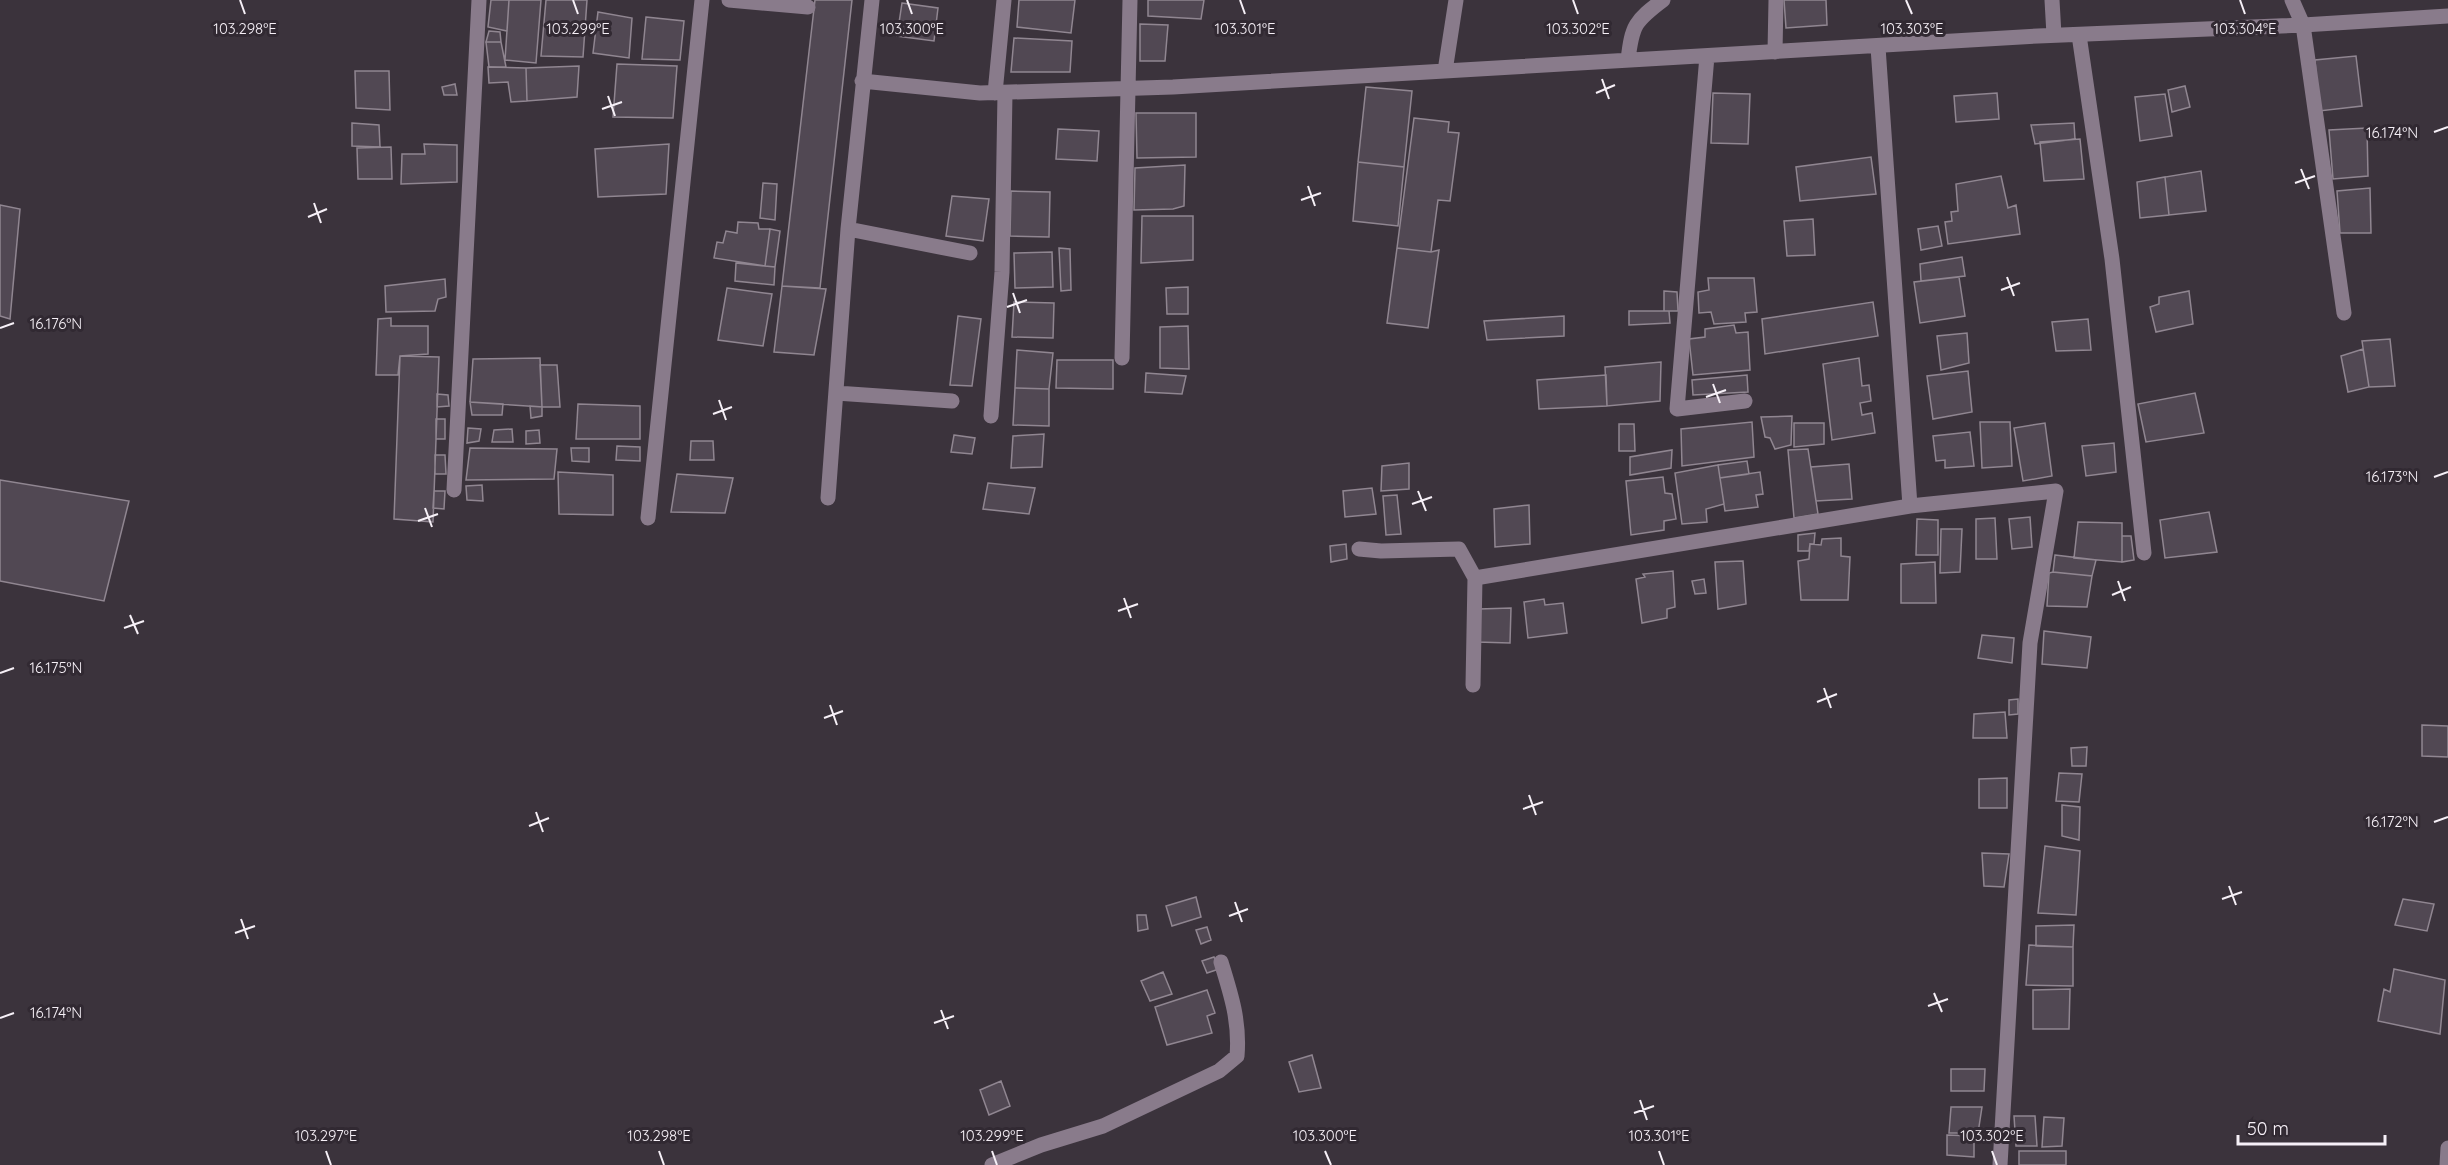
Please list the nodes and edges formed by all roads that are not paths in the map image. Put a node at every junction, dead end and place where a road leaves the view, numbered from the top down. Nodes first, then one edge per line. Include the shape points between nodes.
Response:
1 (479, 0) edge
2 (702, 0) edge
3 (729, 0) edge
4 (872, 0) edge
5 (1004, 0) edge
6 (1130, 0) edge
7 (1456, 0) edge
8 (1663, 0) edge
9 (1776, 0) edge
10 (2052, 0) edge
11 (2292, 0) edge
12 (808, 7) dead end
13 (2448, 16) edge
14 (2303, 25) junction
15 (2054, 35) junction
16 (2079, 35) junction
17 (1878, 47) junction
18 (1775, 52) junction
19 (1707, 56) junction
20 (1628, 60) junction
21 (1445, 72) junction
22 (862, 81) junction
23 (1126, 89) junction
24 (1000, 93) junction
25 (848, 229) junction
26 (970, 253) dead end
27 (2344, 313) dead end
28 (1122, 358) dead end
29 (836, 393) junction
30 (952, 401) dead end
31 (1745, 401) dead end
32 (991, 416) dead end
33 (454, 490) dead end
34 (828, 498) dead end
35 (1910, 506) junction
36 (648, 518) dead end
37 (1359, 549) dead end
38 (2144, 553) dead end
39 (1475, 578) junction
40 (1473, 685) dead end
41 (1221, 962) dead end
42 (2448, 1148) edge
43 (992, 1165) edge
44 (2000, 1165) edge
45 (2447, 1165) edge

1 - 33 street
2 - 36 street
3 - 12 street
4 - 22 street
5 - 24 street
6 - 23 street
7 - 21 street
8 - 20 street via 1641,16 1631,34
9 - 18 street
10 - 15 street
11 - 14 street
13 - 14 street
14 - 16 street
14 - 27 street
15 - 16 street
15 - 17 street
16 - 38 street via 2112,259
17 - 18 street
17 - 35 street
18 - 19 street
19 - 20 street
19 - 31 street via 1677,409
20 - 21 street
21 - 23 street
22 - 24 street
22 - 25 street
23 - 24 street
23 - 28 street
24 - 32 street via 1002,272
25 - 26 street
25 - 29 street
29 - 30 street
29 - 34 street
35 - 39 street
35 - 44 street via 2056,491 2030,643
37 - 39 street via 1459,549
39 - 40 street
41 - 43 street via 1235,1007 1237,1056 1219,1071 1114,1121
42 - 45 street

